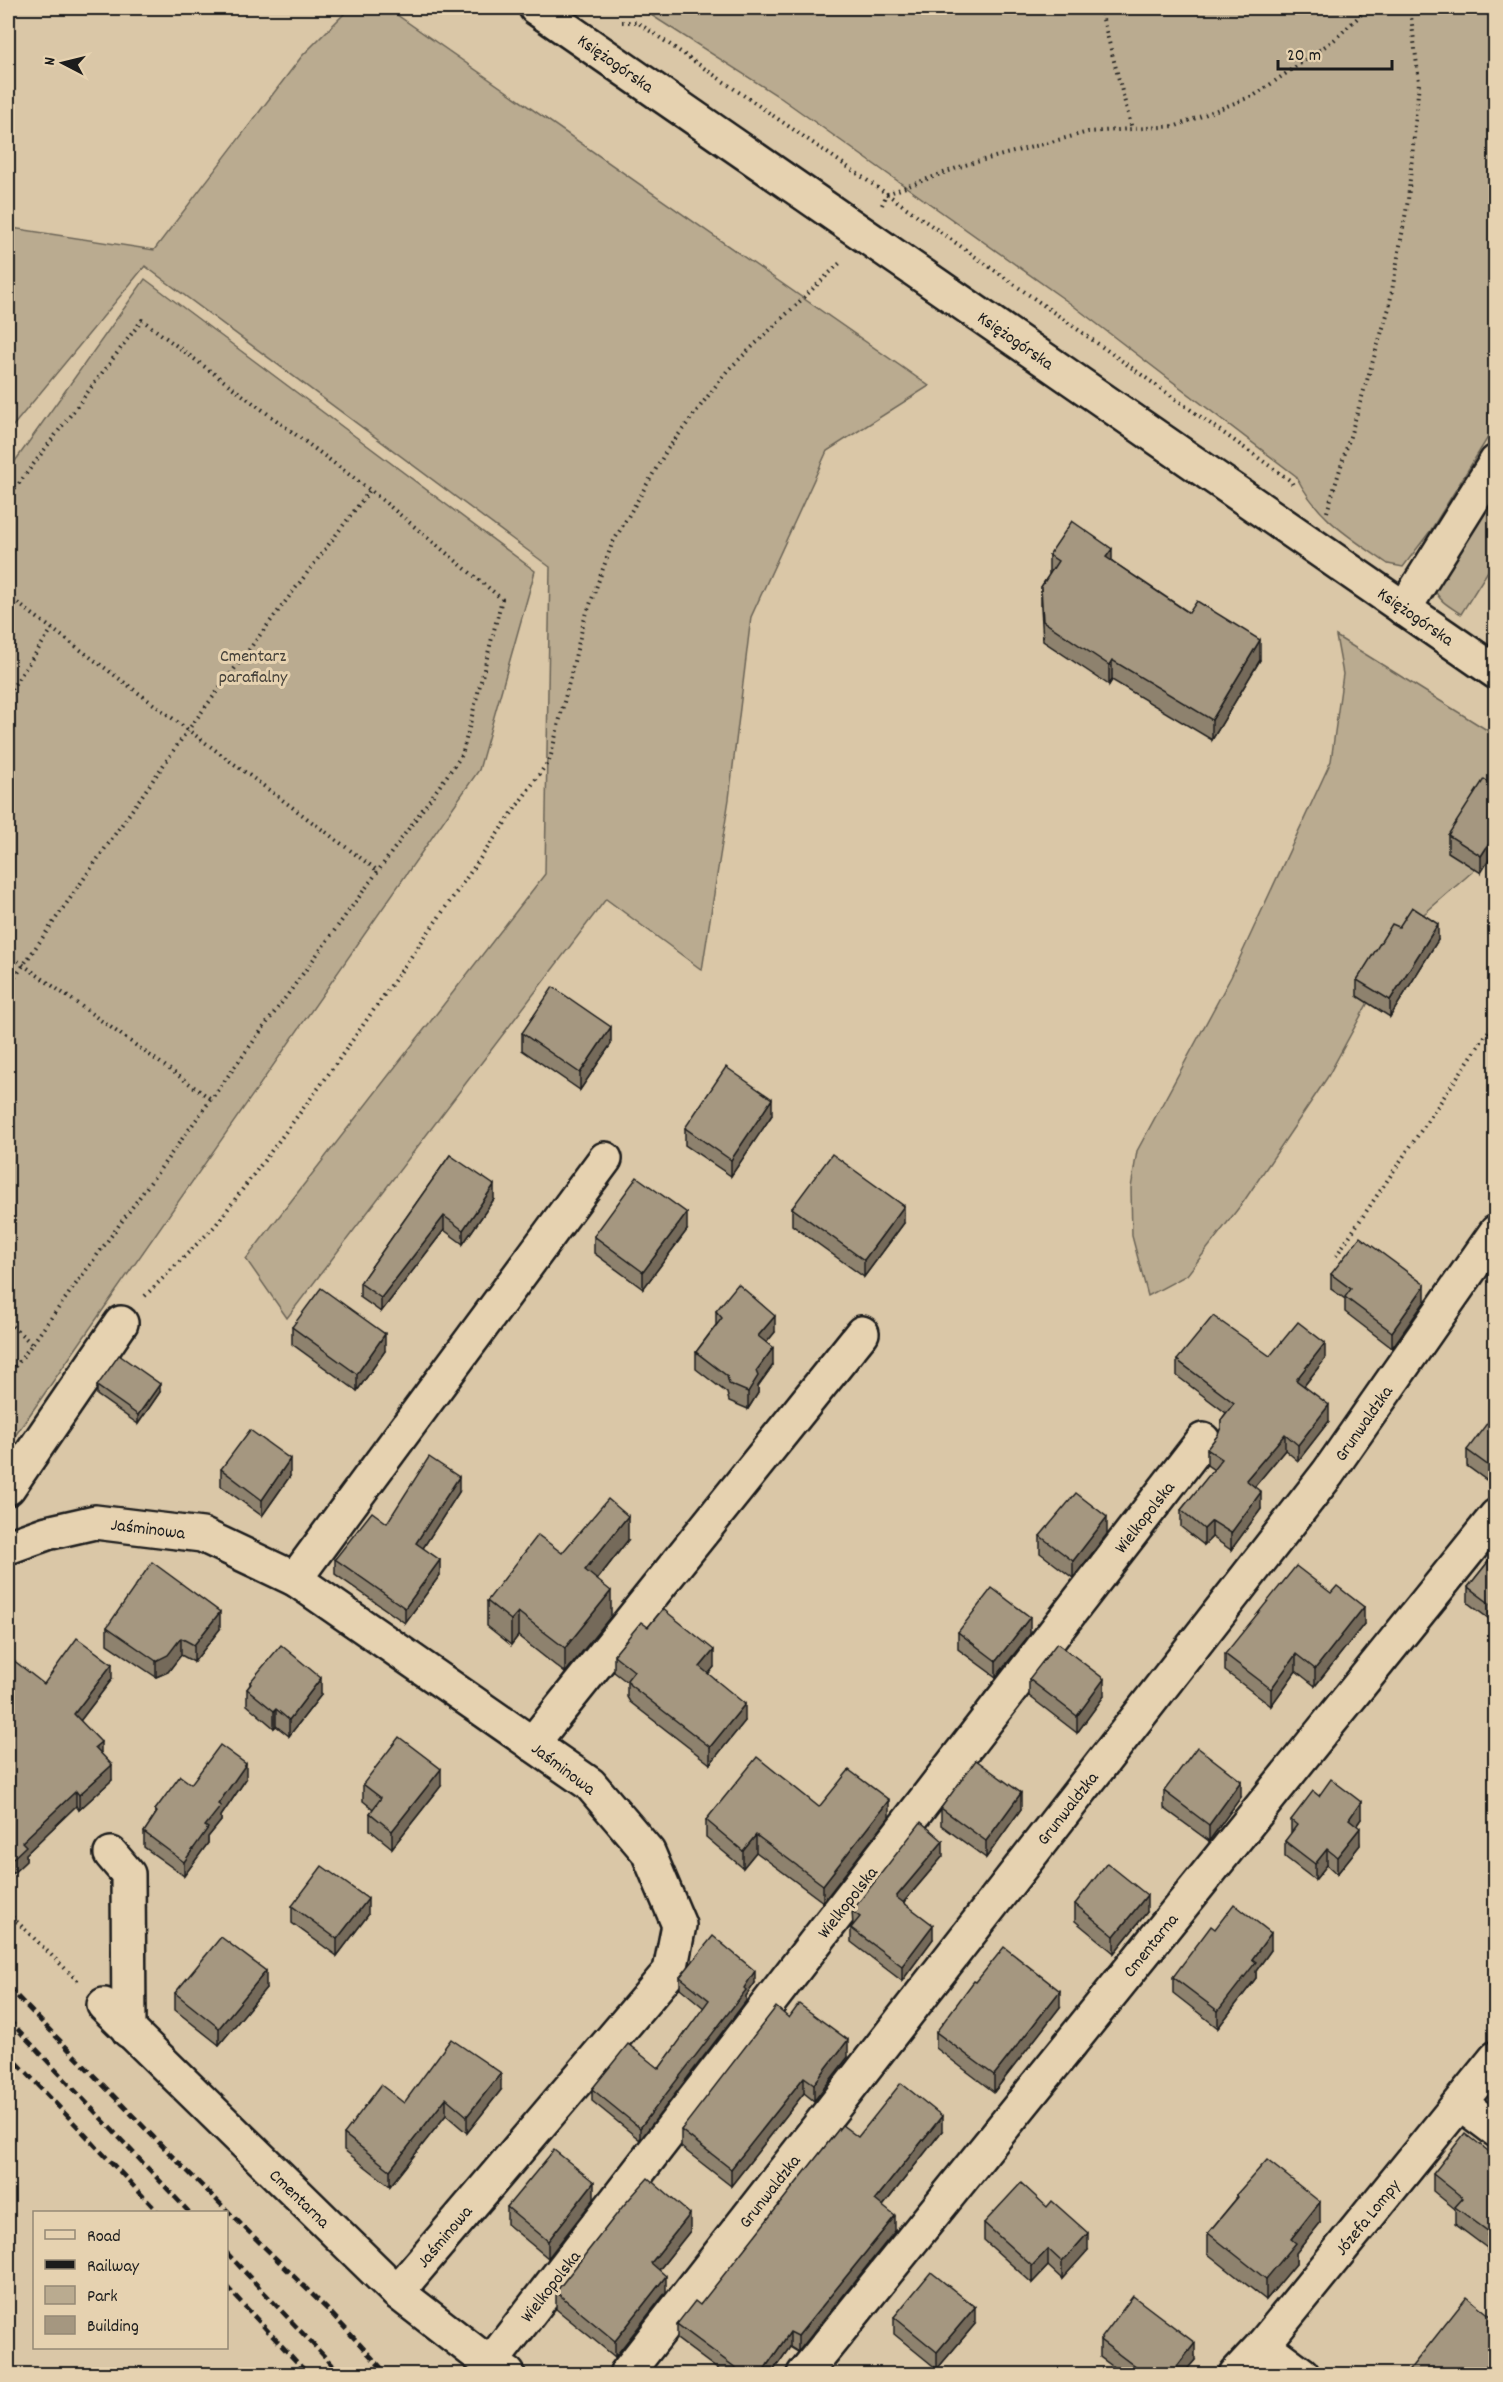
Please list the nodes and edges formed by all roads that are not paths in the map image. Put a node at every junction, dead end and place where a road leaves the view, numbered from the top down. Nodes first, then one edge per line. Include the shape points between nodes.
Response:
1 (536, 8) edge
2 (1496, 462) edge
3 (1404, 609) junction
4 (1496, 672) edge
5 (605, 1159) dead end
6 (1496, 1232) edge
7 (121, 1323) road end
8 (862, 1333) dead end
9 (1203, 1440) dead end
10 (8, 1488) edge
11 (1496, 1516) edge
12 (8, 1547) edge
13 (294, 1579) junction
14 (532, 1744) junction
15 (111, 1854) dead end
16 (104, 2005) road end
17 (129, 2031) junction
18 (1496, 2058) edge
19 (1460, 2103) junction
20 (1496, 2130) edge
21 (397, 2292) junction
22 (1263, 2345) junction
23 (500, 2369) edge
24 (626, 2374) edge
25 (804, 2374) edge
26 (1236, 2374) edge
27 (1302, 2374) edge

1 - 3 street, Księżogórska
2 - 3 street
3 - 4 street, Księżogórska
5 - 13 street
6 - 24 street, Grunwaldzka via 1328,1473
7 - 10 street
8 - 14 street
9 - 23 street, Wielkopolska
11 - 25 street, Cmentarna
12 - 13 street, Jaśminowa via 95,1522 202,1535
13 - 14 street, Jaśminowa
14 - 21 street, Jaśminowa via 590,1784 648,1852 679,1925 670,1971
15 - 17 street via 128,1874
16 - 17 street, Cmentarna
17 - 21 street, Cmentarna
18 - 19 street, Józefa Lompy
19 - 20 street
19 - 22 street, Józefa Lompy
21 - 23 street, Cmentarna
22 - 26 street, Józefa Lompy
22 - 27 street

